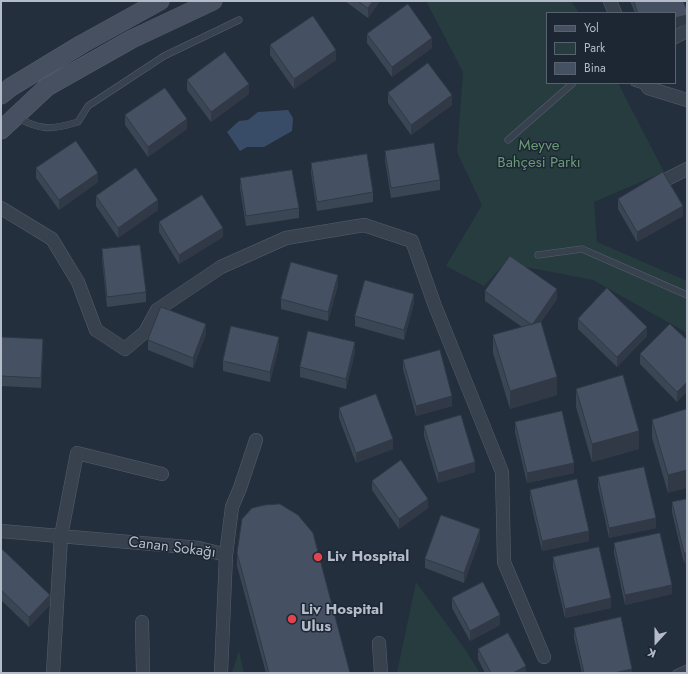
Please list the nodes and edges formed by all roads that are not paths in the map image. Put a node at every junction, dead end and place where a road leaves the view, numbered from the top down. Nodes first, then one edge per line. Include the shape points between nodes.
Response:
1 (160, 1) edge
2 (213, 1) edge
3 (610, 1) edge
4 (616, 12) edge
5 (239, 20) dead end
6 (687, 31) edge
7 (676, 36) edge
8 (572, 84) edge
9 (647, 85) edge
10 (1, 95) edge
11 (687, 100) edge
12 (15, 117) junction
13 (1, 130) edge
14 (508, 140) dead end
15 (687, 169) edge
16 (662, 181) edge
17 (1, 208) edge
18 (538, 255) dead end
19 (687, 295) edge
20 (256, 440) dead end
21 (162, 474) dead end
22 (1, 531) edge
23 (61, 536) junction
24 (226, 555) junction
25 (142, 622) dead end
26 (379, 643) dead end
27 (544, 657) dead end
28 (687, 668) edge
29 (53, 673) edge
30 (143, 673) edge
31 (221, 673) edge
32 (381, 673) edge
33 (676, 673) edge

1 - 10 main road via 82,44
2 - 12 main road via 132,39 47,87
3 - 4 street
5 - 12 lane via 164,56 88,106 78,122 54,129 29,124
6 - 7 street
8 - 14 lane
9 - 11 street
12 - 13 main road
15 - 16 street
17 - 27 street via 52,239 78,282 96,330 125,349 145,332 158,310 221,267 286,238 364,225 412,241 435,306 502,472 504,562
18 - 19 lane via 582,249
20 - 24 street via 232,507
21 - 23 street via 77,453
22 - 23 street, Canan Sokağı
23 - 24 street, Canan Sokağı via 199,548
23 - 29 street
24 - 31 street, Canan Sokağı
25 - 30 street
26 - 32 street
28 - 33 lane

